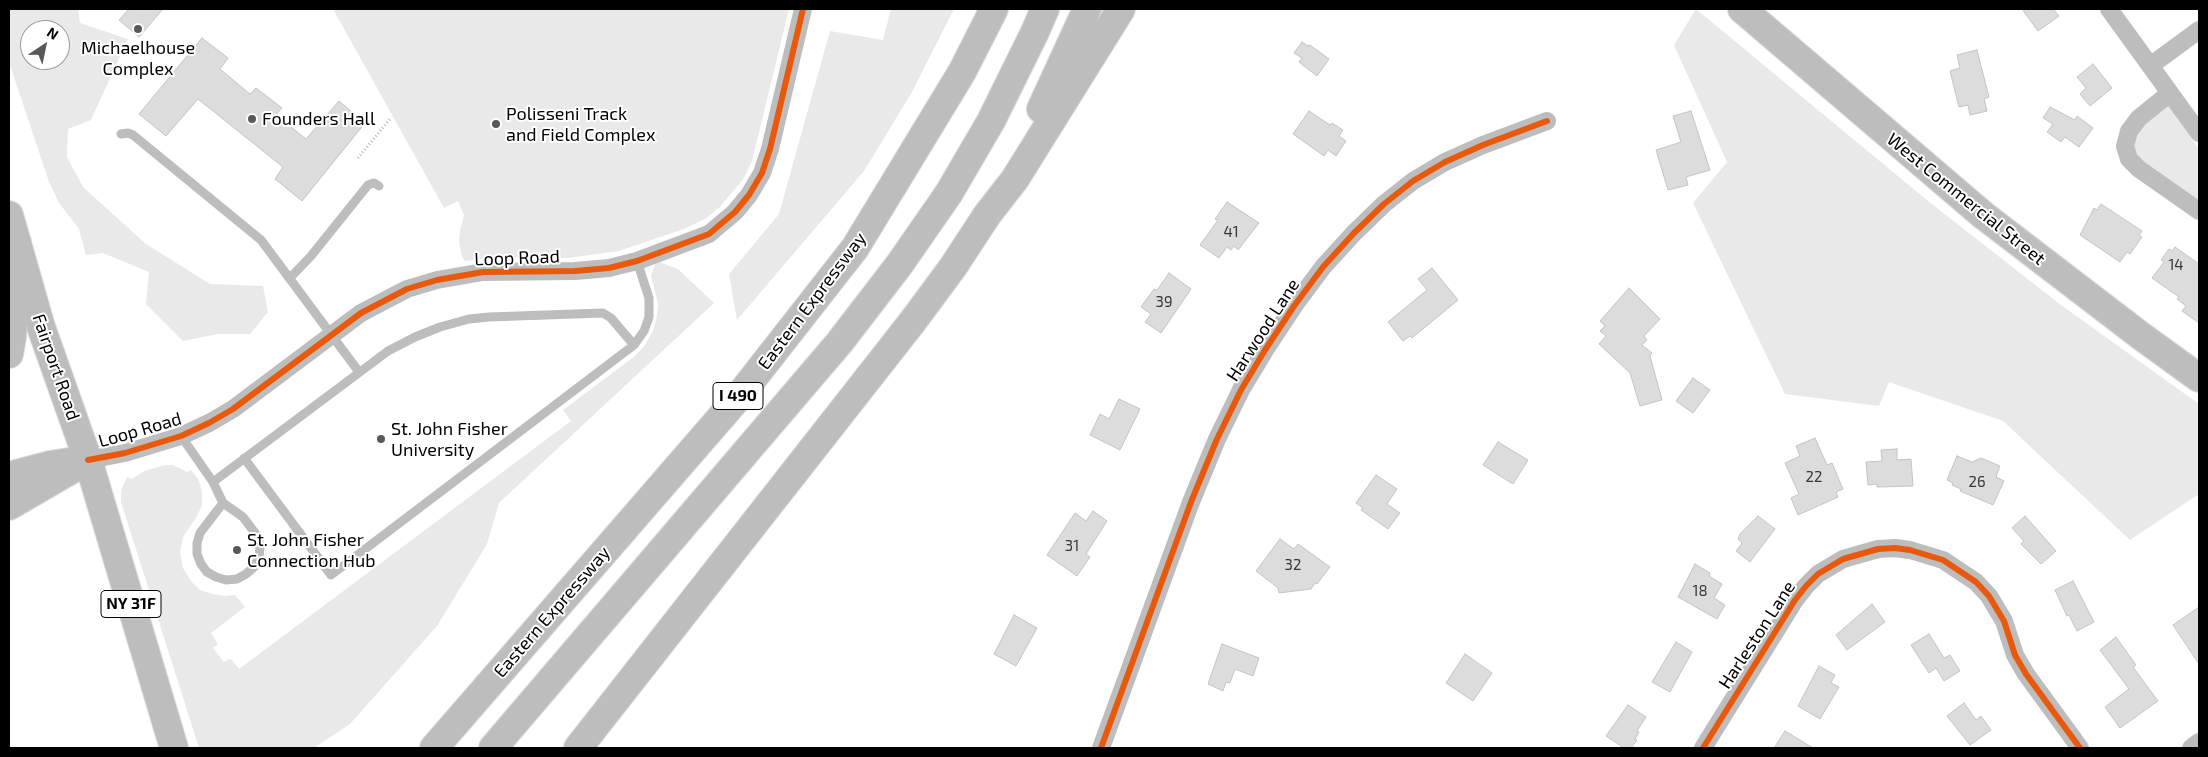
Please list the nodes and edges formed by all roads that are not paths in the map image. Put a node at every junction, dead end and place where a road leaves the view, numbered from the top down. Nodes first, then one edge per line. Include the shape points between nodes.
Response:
1 (803, 9) edge
2 (994, 9) edge
3 (1045, 9) edge
4 (1087, 9) edge
5 (1121, 9) edge
6 (1742, 9) edge
7 (2108, 9) edge
8 (2199, 30) edge
9 (2150, 66) junction
10 (2170, 93) junction
11 (1547, 121) dead end
12 (2199, 133) edge
13 (121, 134) dead end
14 (379, 186) dead end
15 (2199, 211) edge
16 (9, 215) edge
17 (987, 215) junction
18 (17, 243) junction
19 (637, 261) junction
20 (290, 278) junction
21 (331, 335) junction
22 (634, 345) junction
23 (9, 354) edge
24 (359, 372) junction
25 (2199, 378) edge
26 (181, 436) junction
27 (244, 458) junction
28 (88, 460) junction
29 (9, 479) edge
30 (213, 482) junction
31 (223, 503) junction
32 (9, 506) edge
33 (2199, 742) edge
34 (174, 748) edge
35 (434, 748) edge
36 (493, 748) edge
37 (578, 748) edge
38 (1101, 748) edge
39 (1703, 748) edge
40 (2080, 748) edge
41 (2190, 748) edge

1 - 19 street, Loop Road via 770,149 750,195 709,234
2 - 35 main road, Eastern Expressway / I 490 via 962,72 855,248 736,400
3 - 36 main road, I 490 via 991,121 949,193 899,265 838,343
4 - 17 main road via 1053,86
5 - 17 main road via 1015,179
6 - 25 main road, West Commercial Street via 1983,215
7 - 9 street
8 - 9 street
9 - 10 street
10 - 12 street
10 - 15 street via 2139,118 2129,131 2125,146 2139,169
11 - 38 street, Harwood Lane via 1468,152 1413,181 1354,233 1323,266 1294,306 1241,390 1217,439
13 - 20 lane via 133,135 261,240
14 - 20 lane via 374,183 368,185
16 - 18 main road, Fairport Road / NY 31F
17 - 37 main road via 913,320
18 - 23 main road
18 - 28 main road, Fairport Road / NY 31F
19 - 21 street, Loop Road via 575,271 483,272 437,280 382,301
19 - 22 lane via 649,298 649,318
20 - 21 lane
21 - 24 lane
21 - 26 street, Loop Road via 233,408
22 - 24 lane via 611,318 603,314 489,317 440,327 415,337
22 - 27 lane via 331,575
24 - 27 lane
26 - 28 street, Loop Road
26 - 30 lane
27 - 30 lane
28 - 29 main road via 50,465
28 - 32 main road
28 - 34 main road, Fairport Road / NY 31F
30 - 31 lane
31 - 31 lane via 200,533 197,554 207,572 226,580 246,574 254,567 260,547 253,528
33 - 41 street
39 - 40 street, Harleston Lane via 1806,586 1818,574 1843,559 1878,549 1895,548 1943,560 1976,582 1989,596 2004,621 2015,655 2026,674

